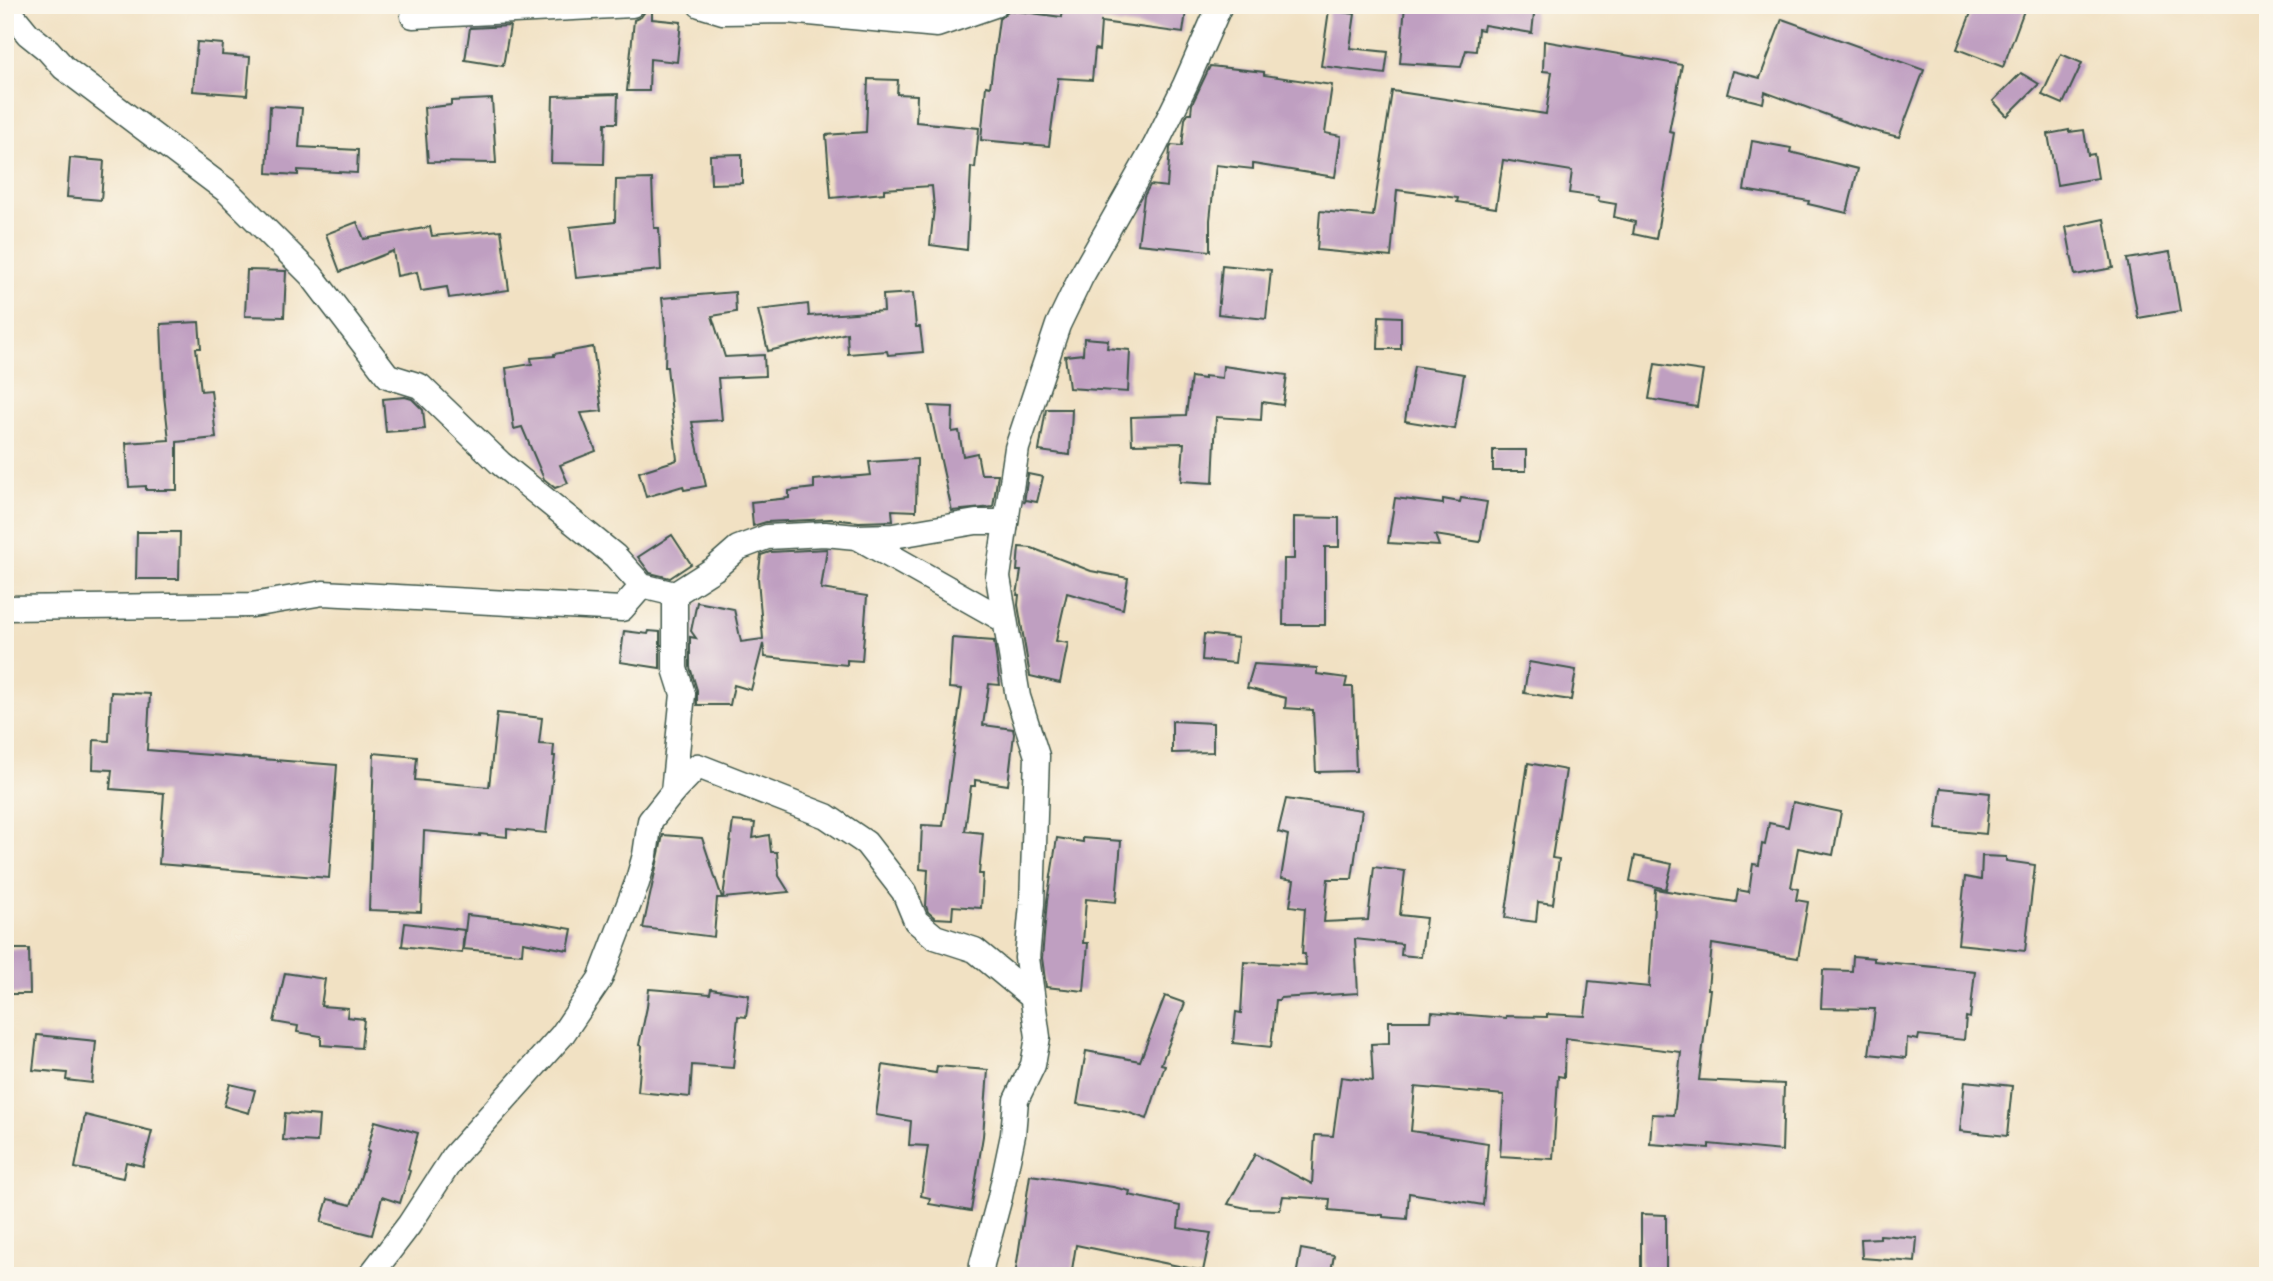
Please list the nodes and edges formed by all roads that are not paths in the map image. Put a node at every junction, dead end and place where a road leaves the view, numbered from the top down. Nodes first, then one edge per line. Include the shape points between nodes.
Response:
1 (632, 5) edge
2 (700, 5) edge
3 (995, 5) edge
4 (1220, 5) edge
5 (5, 6) edge
6 (413, 16) dead end
7 (1006, 522) junction
8 (856, 537) junction
9 (642, 586) junction
10 (675, 594) junction
11 (5, 608) edge
12 (1004, 620) junction
13 (683, 694) junction
14 (698, 766) junction
15 (673, 792) junction
16 (1032, 997) junction
17 (370, 1276) edge
18 (981, 1276) edge

1 - 6 street
2 - 3 street via 723,12 788,12 937,25
4 - 7 street via 1155,146 1058,325 1017,449
5 - 9 street via 64,68 227,191 311,275 388,376 420,386 500,463 615,556
7 - 8 street
7 - 12 street via 998,576
8 - 10 street via 767,537 738,548
8 - 12 street
9 - 10 street
9 - 11 street via 622,609 323,593 252,605
10 - 13 street via 675,669
12 - 16 street via 1018,697 1037,756 1027,958
13 - 14 street
13 - 15 street
14 - 15 street
14 - 16 street via 826,816 866,843 904,892 916,921 935,937 975,950
15 - 17 street via 650,821 637,883 600,979 562,1035 454,1156
16 - 18 street via 1038,1037 1033,1065 1016,1100

